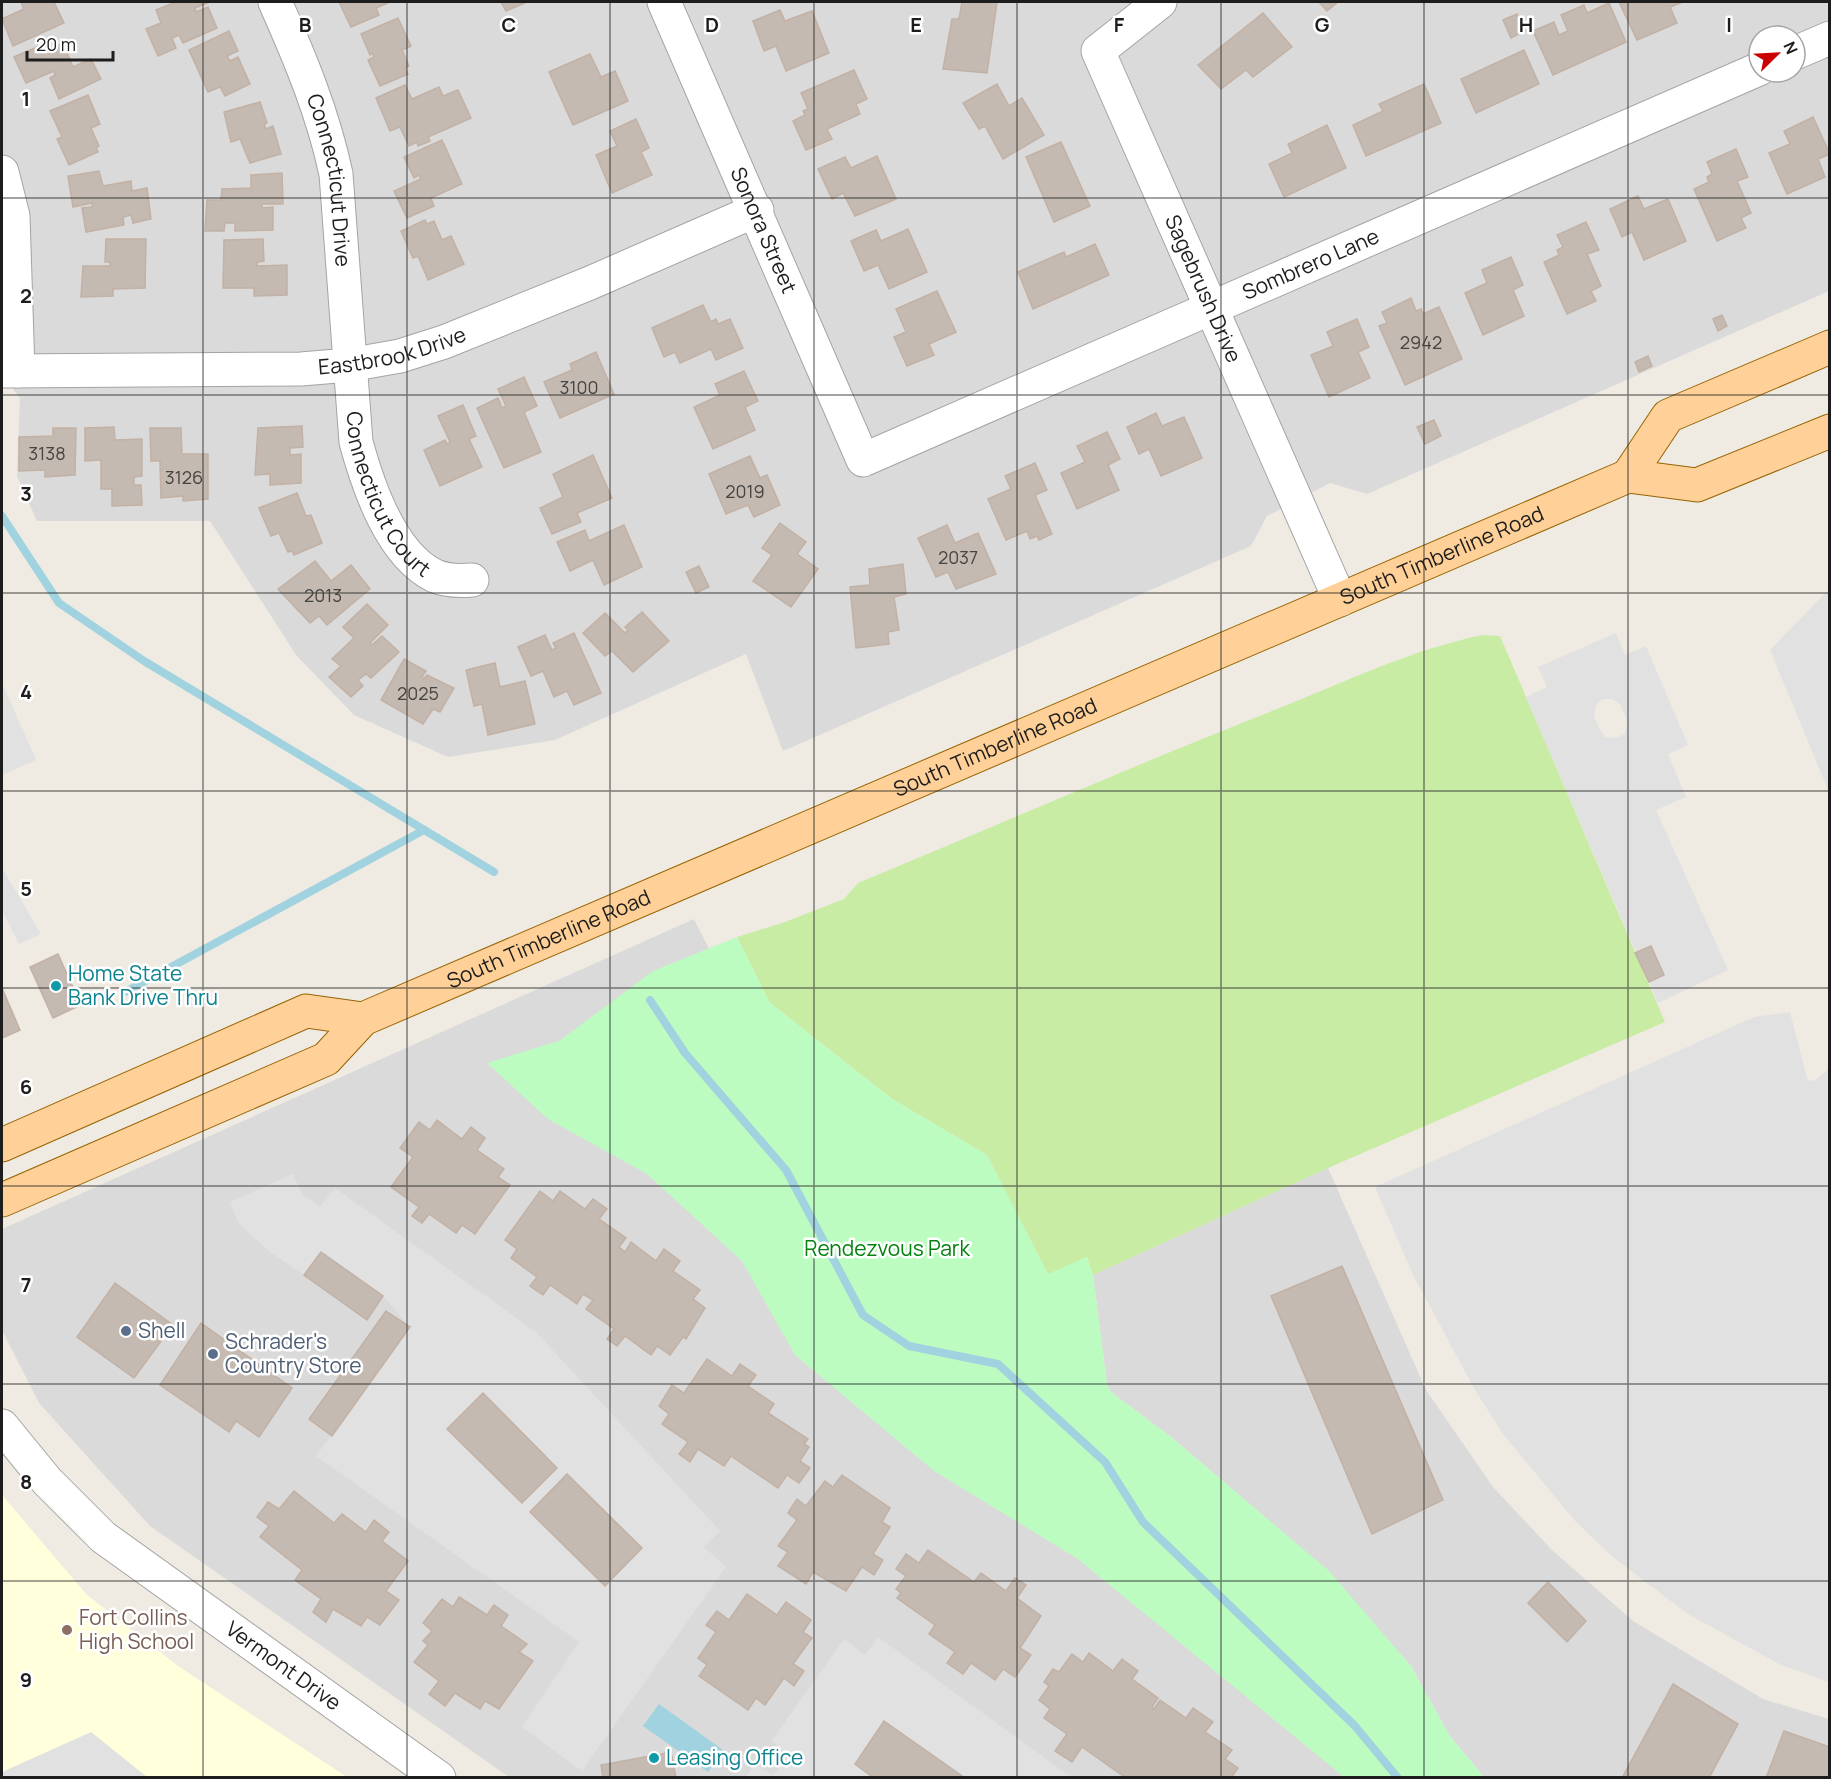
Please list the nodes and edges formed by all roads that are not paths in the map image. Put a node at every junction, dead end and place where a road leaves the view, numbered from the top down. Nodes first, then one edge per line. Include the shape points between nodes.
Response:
1 (275, 2) edge
2 (664, 2) edge
3 (1160, 2) edge
4 (1830, 38) edge
5 (1807, 48) edge
6 (1747, 74) edge
7 (2, 172) edge
8 (757, 210) junction
9 (1211, 309) junction
10 (1830, 346) edge
11 (349, 365) junction
12 (10, 371) edge
13 (1830, 431) edge
14 (863, 460) joint
15 (1628, 476) junction
16 (472, 580) dead end
17 (1340, 600) junction
18 (363, 1019) junction
19 (2, 1145) edge
20 (2, 1200) edge
21 (2, 1426) edge
22 (439, 1778) edge

1 - 11 street, Connecticut Drive via 310,80 336,174
2 - 8 street, Sonora Street
3 - 9 street, Sagebrush Drive via 1098,51
4 - 5 street
6 - 9 street, Sombrero Lane
7 - 12 street via 13,216
8 - 11 street, Eastbrook Drive via 444,342 400,356
8 - 14 street, Sonora Street
9 - 14 street, Sombrero Lane
9 - 17 street, Sagebrush Drive
10 - 15 main road via 1668,416
11 - 12 street, Eastbrook Drive via 301,369
11 - 16 street, Connecticut Court via 356,442 382,515 420,567 437,577
13 - 15 main road via 1697,485
15 - 17 main road, South Timberline Road
17 - 18 main road, South Timberline Road
18 - 19 main road via 306,1011
18 - 20 main road, South Timberline Road via 326,1059
21 - 22 street, Vermont Drive via 47,1481 103,1537

